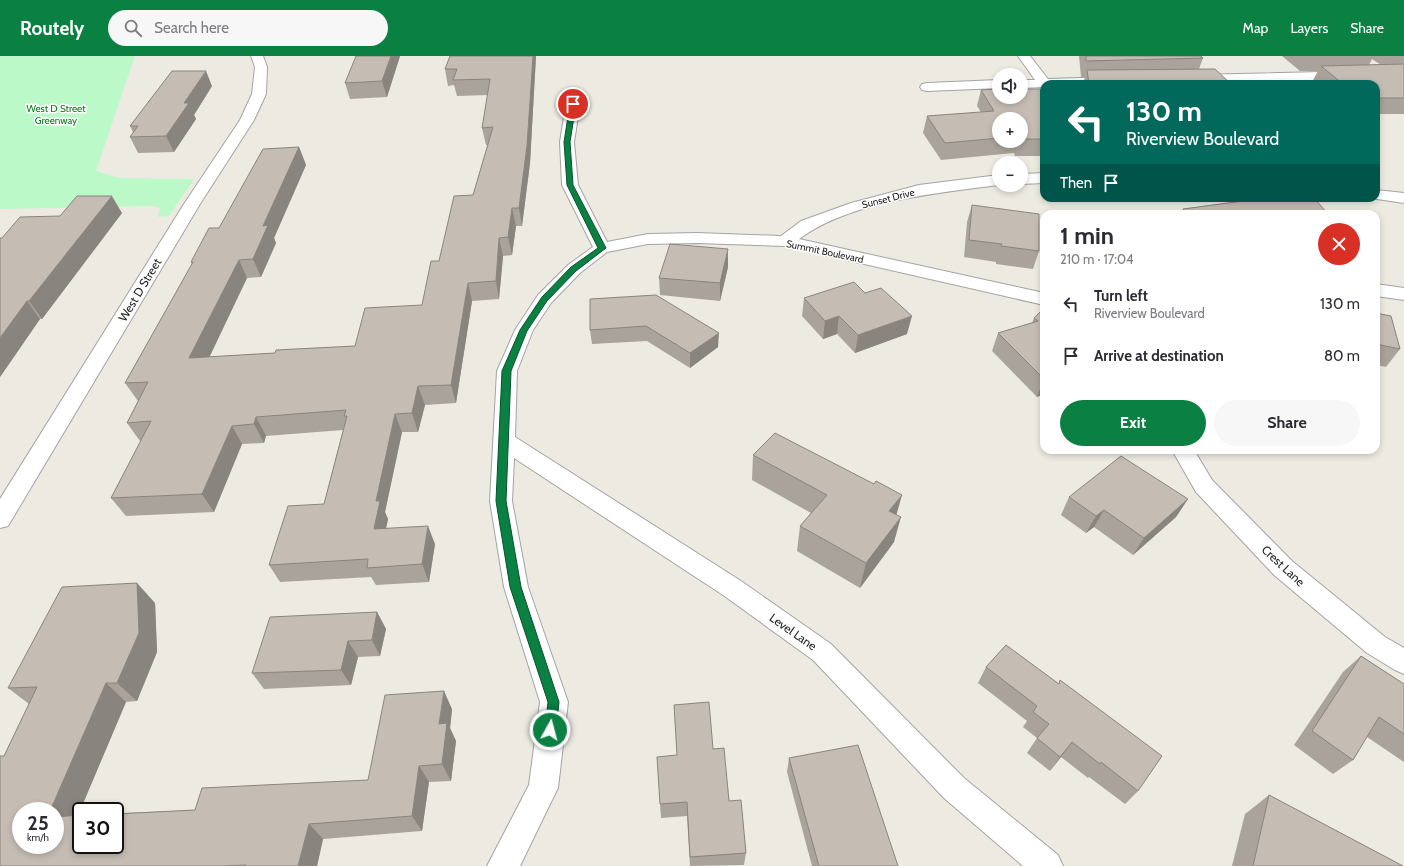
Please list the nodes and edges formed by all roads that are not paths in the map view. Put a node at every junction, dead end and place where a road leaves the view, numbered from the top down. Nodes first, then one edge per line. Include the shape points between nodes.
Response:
1 (257, 56) edge
2 (1024, 56) edge
3 (1364, 60) dead end
4 (1383, 74) junction
5 (1404, 74) edge
6 (1178, 79) edge
7 (1042, 80) edge
8 (1040, 83) edge
9 (992, 84) edge
10 (1028, 84) edge
11 (927, 87) dead end
12 (573, 104) dead end
13 (1040, 178) edge
14 (1028, 179) edge
15 (992, 181) edge
16 (1380, 195) edge
17 (1404, 198) edge
18 (785, 242) junction
19 (602, 248) junction
20 (1380, 291) edge
21 (1404, 294) edge
22 (1040, 298) edge
23 (504, 441) junction
24 (1185, 454) edge
25 (0, 519) edge
26 (1404, 662) edge
27 (503, 866) edge
28 (1047, 866) edge

1 - 25 street, West D Street via 261,67 259,94 247,120 192,204
2 - 7 street
3 - 4 street
4 - 5 street
4 - 6 street
8 - 10 street
9 - 11 street
12 - 19 street via 567,142 570,185
13 - 14 street
15 - 18 street, Sunset Drive via 919,190 857,206 807,225
16 - 17 street
18 - 19 street, Summit Boulevard via 697,238 648,239
18 - 22 street, Summit Boulevard
19 - 23 street via 574,269 544,299 524,330 507,371
20 - 21 street
23 - 27 street via 501,501 516,587 554,702 543,788
23 - 28 street, Level Lane via 732,588 822,652 954,788
24 - 26 street, Crest Lane via 1204,486 1283,568 1376,645

